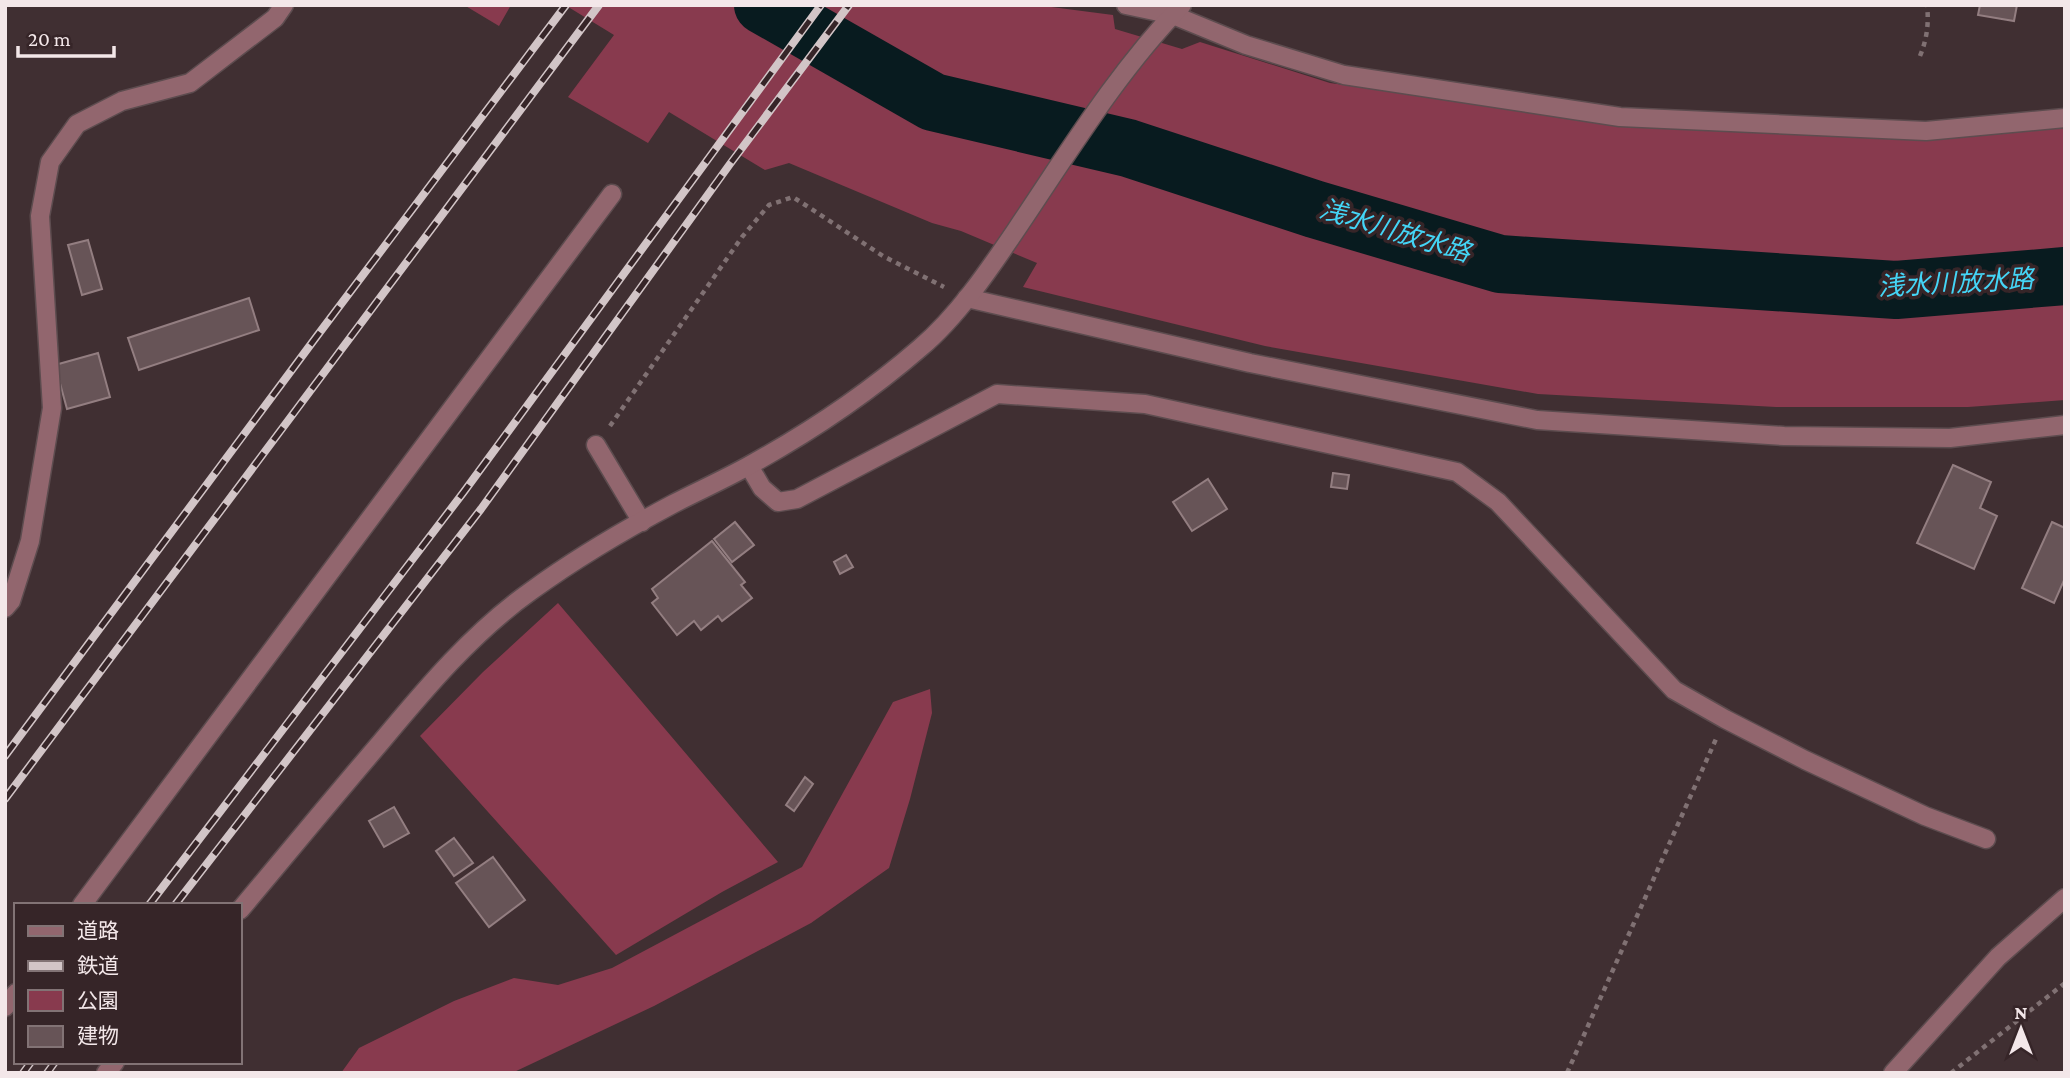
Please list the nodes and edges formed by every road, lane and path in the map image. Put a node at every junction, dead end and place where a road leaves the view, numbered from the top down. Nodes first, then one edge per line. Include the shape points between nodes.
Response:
1 (284, 5) edge
2 (1126, 5) edge
3 (1927, 5) edge
4 (1177, 10) edge
5 (1920, 56) dead end
6 (2065, 118) edge
7 (611, 194) dead end
8 (967, 298) junction
9 (2065, 425) edge
10 (596, 445) joint
11 (749, 466) junction
12 (642, 522) junction
13 (5, 608) edge
14 (1724, 719) junction
15 (1986, 839) dead end
16 (2065, 898) edge
17 (83, 903) edge
18 (242, 909) edge
19 (2065, 983) edge
20 (1567, 1073) edge
21 (1893, 1073) edge
22 (1951, 1073) edge

1 - 13 street via 275,18 190,83 122,101 78,124 50,162 40,216 52,408 30,541
2 - 4 street
3 - 5 path
4 - 6 street via 1246,45 1344,75 1620,117 1926,131
4 - 8 street via 1118,81
7 - 17 street
8 - 9 street via 1250,363 1537,421 1784,436 1936,438
8 - 10 path via 883,256 793,197 769,205
8 - 11 street via 923,346 876,384
10 - 12 street
11 - 12 street
11 - 14 street via 762,488 778,502 797,499 997,394 1145,404 1457,472 1498,502 1674,690
12 - 18 street via 530,592 481,633 424,691
14 - 15 street via 1925,817
14 - 20 path
16 - 21 street via 1998,957
19 - 22 path

